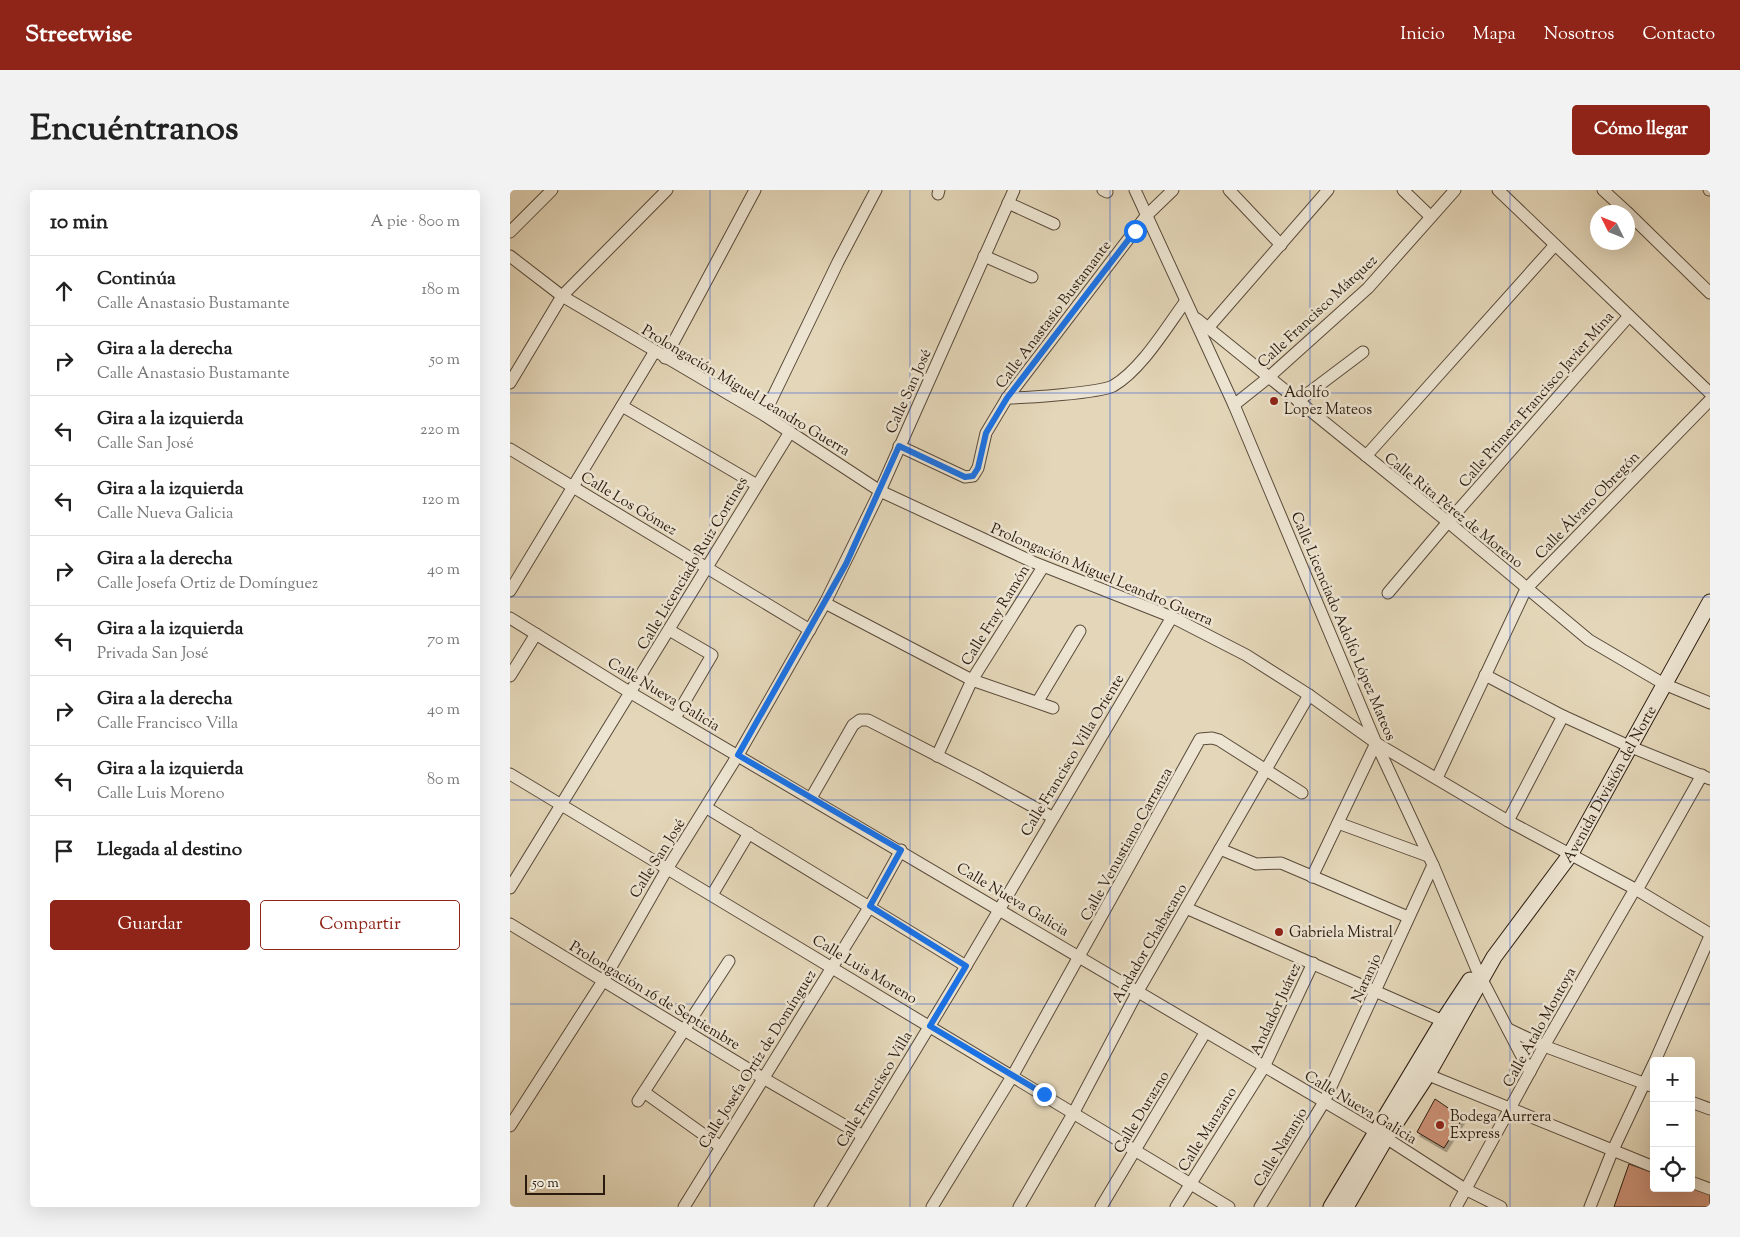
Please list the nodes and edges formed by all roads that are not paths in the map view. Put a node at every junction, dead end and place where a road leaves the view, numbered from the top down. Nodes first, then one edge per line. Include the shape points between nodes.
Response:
1 (552, 190) edge
2 (667, 190) edge
3 (755, 190) edge
4 (876, 190) edge
5 (1014, 190) edge
6 (1135, 190) edge
7 (1173, 190) edge
8 (1229, 190) edge
9 (1328, 190) edge
10 (1403, 190) edge
11 (1455, 190) edge
12 (1498, 190) edge
13 (1603, 190) edge
14 (1008, 202) junction
15 (1619, 205) edge
16 (1146, 216) junction
17 (1431, 216) junction
18 (1635, 221) edge
19 (1054, 224) dead end
20 (510, 232) edge
21 (1281, 245) junction
22 (1555, 245) junction
23 (510, 256) edge
24 (984, 256) junction
25 (1032, 277) dead end
26 (1710, 293) edge
27 (562, 296) junction
28 (1185, 302) junction
29 (1194, 316) junction
30 (1629, 316) junction
31 (1208, 328) junction
32 (1363, 352) dead end
33 (660, 354) junction
34 (1269, 377) junction
35 (510, 383) edge
36 (1710, 393) edge
37 (1007, 398) junction
38 (1710, 400) edge
39 (1298, 401) junction
40 (1234, 405) junction
41 (622, 406) junction
42 (764, 415) junction
43 (790, 432) junction
44 (899, 446) junction
45 (510, 449) edge
46 (1366, 456) junction
47 (572, 486) junction
48 (757, 486) junction
49 (880, 491) junction
50 (1448, 522) junction
51 (708, 567) junction
52 (1043, 567) junction
53 (1526, 589) junction
54 (510, 591) edge
55 (1388, 593) dead end
56 (1710, 602) edge
57 (825, 603) junction
58 (1172, 617) junction
59 (510, 618) edge
60 (669, 630) junction
61 (810, 630) junction
62 (1080, 631) dead end
63 (536, 634) junction
64 (1484, 675) junction
65 (510, 676) edge
66 (972, 680) junction
67 (1664, 684) junction
68 (631, 693) junction
69 (1309, 695) junction
70 (1038, 701) junction
71 (1710, 703) edge
72 (1053, 708) dead end
73 (1563, 716) junction
74 (675, 718) junction
75 (1376, 744) junction
76 (1631, 747) junction
77 (738, 755) junction
78 (937, 756) junction
79 (1264, 770) junction
80 (510, 774) edge
81 (1706, 777) edge
82 (1437, 778) junction
83 (1302, 793) dead end
84 (811, 798) junction
85 (561, 805) junction
86 (706, 808) junction
87 (1052, 818) junction
88 (1508, 821) junction
89 (1338, 823) junction
90 (749, 834) junction
91 (1220, 849) junction
92 (901, 850) junction
93 (1570, 855) junction
94 (1431, 860) junction
95 (667, 869) junction
96 (1312, 877) junction
97 (510, 888) edge
98 (1636, 890) junction
99 (712, 895) junction
100 (870, 906) junction
101 (999, 908) junction
102 (1186, 908) junction
103 (1408, 917) junction
104 (510, 924) edge
105 (1710, 935) edge
106 (1706, 956) edge
107 (1081, 957) junction
108 (729, 961) dead end
109 (1313, 963) junction
110 (831, 966) junction
111 (966, 966) junction
112 (1479, 975) junction
113 (603, 981) junction
114 (1138, 991) junction
115 (1377, 991) junction
116 (1443, 1021) junction
117 (930, 1026) junction
118 (1508, 1029) junction
119 (684, 1030) junction
120 (1205, 1033) junction
121 (1544, 1046) junction
122 (1656, 1057) edge
123 (1264, 1067) junction
124 (1421, 1072) junction
125 (1530, 1072) junction
126 (1013, 1075) junction
127 (763, 1078) junction
128 (1649, 1086) edge
129 (1324, 1102) junction
130 (1695, 1103) edge
131 (1710, 1109) edge
132 (1510, 1110) junction
133 (1074, 1112) junction
134 (510, 1126) edge
135 (1381, 1135) junction
136 (863, 1136) junction
137 (721, 1147) junction
138 (1136, 1150) junction
139 (1612, 1152) junction
140 (1650, 1166) edge
141 (1190, 1183) junction
142 (1695, 1183) edge
143 (1465, 1189) junction
144 (1710, 1189) edge
145 (684, 1207) edge
146 (820, 1207) edge
147 (932, 1207) edge
148 (1019, 1207) edge
149 (1101, 1207) edge
150 (1176, 1207) edge
151 (1229, 1207) edge
152 (1260, 1207) edge
153 (1331, 1207) edge
154 (1346, 1207) edge
155 (1456, 1207) edge
156 (1501, 1207) edge
157 (1590, 1207) edge

1 - 20 street
2 - 27 street
3 - 33 street
4 - 42 street
5 - 14 street, Calle San José
6 - 16 street, Calle Licenciado Adolfo López Mateos
7 - 16 street, Calle Anastasio Bustamante
8 - 21 street
9 - 21 street
10 - 17 street
11 - 17 street, Calle Francisco Márquez
12 - 22 street
13 - 15 street
14 - 19 street
14 - 24 street, Calle San José
16 - 28 street, Calle Licenciado Adolfo López Mateos
16 - 37 street, Calle Anastasio Bustamante
17 - 34 street, Calle Francisco Márquez via 1368,288
18 - 26 street
21 - 31 street
22 - 30 street
22 - 46 street
23 - 27 street, Prolongación Miguel Leandro Guerra
24 - 25 street
24 - 44 street, Calle San José
27 - 33 street, Prolongación Miguel Leandro Guerra
27 - 35 street
28 - 29 street, Calle Licenciado Adolfo López Mateos
28 - 37 street via 1136,366 1111,387
29 - 31 street, Calle Rita Pérez de Moreno
29 - 40 street, Calle Licenciado Adolfo López Mateos
30 - 36 street
30 - 50 street, Calle Primera Francisco Javier Mina
31 - 34 street, Calle Rita Pérez de Moreno
32 - 39 street
33 - 41 street
33 - 42 street, Prolongación Miguel Leandro Guerra
34 - 39 street, Calle Rita Pérez de Moreno
34 - 40 street, Calle Francisco Márquez
37 - 44 street, Calle Anastasio Bustamante via 986,433 973,476 965,477
38 - 53 street, Calle Álvaro Obregón
39 - 46 street, Calle Rita Pérez de Moreno
40 - 75 street, Calle Licenciado Adolfo López Mateos
41 - 47 street
41 - 48 street
42 - 43 street, Prolongación Miguel Leandro Guerra
43 - 48 street, Calle Licenciado Ruiz Cortines
43 - 49 street, Prolongación Miguel Leandro Guerra
44 - 49 street, Calle San José
45 - 47 street, Calle Los Gómez
46 - 50 street, Calle Rita Pérez de Moreno
47 - 51 street, Calle Los Gómez
47 - 54 street
48 - 51 street, Calle Licenciado Ruiz Cortines
49 - 52 street, Prolongación Miguel Leandro Guerra
49 - 57 street, Calle San José
50 - 53 street, Calle Rita Pérez de Moreno
50 - 55 street, Calle Primera Francisco Javier Mina
51 - 60 street, Calle Licenciado Ruiz Cortines
51 - 61 street, Calle Los Gómez
52 - 58 street, Prolongación Miguel Leandro Guerra
52 - 66 street, Calle Fray Ramón
53 - 64 street, Calle Álvaro Obregón
53 - 67 street, Calle Rita Pérez de Moreno via 1589,640
56 - 67 street, Avenida División del Norte
57 - 61 street, Calle San José
57 - 66 street
58 - 69 street, Prolongación Miguel Leandro Guerra via 1246,655
58 - 87 street, Calle Francisco Villa Oriente
59 - 63 street, Calle Nueva Galicia
60 - 68 street, Calle Licenciado Ruiz Cortines
60 - 74 street via 712,655
61 - 77 street, Calle San José
62 - 70 street
63 - 65 street
63 - 68 street, Calle Nueva Galicia
64 - 73 street
64 - 82 street, Calle Álvaro Obregón
66 - 70 street
66 - 78 street, Calle Fray Ramón
67 - 71 street, Calle Rita Pérez de Moreno
67 - 76 street, Avenida División del Norte
68 - 74 street, Calle Nueva Galicia
68 - 85 street, Calle Licenciado Ruiz Cortines
69 - 75 street, Prolongación Miguel Leandro Guerra
69 - 79 street, Andador Chabacano
70 - 72 street
73 - 76 street
73 - 88 street
74 - 77 street, Calle Nueva Galicia
75 - 82 street, Prolongación Miguel Leandro Guerra
75 - 89 street
75 - 94 street, Calle Licenciado Adolfo López Mateos
76 - 81 street
76 - 93 street, Avenida División del Norte
77 - 84 street, Calle Nueva Galicia
77 - 86 street, Calle San José
78 - 84 street via 868,720 860,720 853,725
78 - 87 street
79 - 83 street
79 - 91 street, Andador Chabacano
79 - 107 street, Calle Venustiano Carranza via 1219,740 1200,739
80 - 85 street, Calle Luis Moreno
81 - 98 street, Calle Atalo Montoya
82 - 88 street, Prolongación Miguel Leandro Guerra
84 - 92 street, Calle Nueva Galicia
85 - 95 street, Calle Luis Moreno
85 - 97 street, Calle Licenciado Ruiz Cortines
86 - 90 street
86 - 95 street, Calle San José
87 - 101 street, Calle Francisco Villa Oriente
88 - 93 street, Prolongación Miguel Leandro Guerra
89 - 94 street
89 - 96 street
90 - 99 street
90 - 100 street
91 - 96 street via 1256,864 1281,863
91 - 102 street, Andador Chabacano
92 - 100 street, Calle Josefa Ortiz de Domínguez
92 - 101 street, Calle Nueva Galicia
93 - 98 street, Prolongación Miguel Leandro Guerra
93 - 112 street, Avenida División del Norte
94 - 103 street, Naranjo
94 - 112 street, Calle Licenciado Adolfo López Mateos
95 - 99 street, Calle Luis Moreno
95 - 113 street, Calle San José
96 - 103 street
98 - 105 street, Prolongación Miguel Leandro Guerra
98 - 121 street, Calle Atalo Montoya
99 - 110 street, Calle Luis Moreno
100 - 110 street, Calle Josefa Ortiz de Domínguez
100 - 111 street
101 - 107 street, Calle Nueva Galicia
101 - 111 street, Calle Francisco Villa
102 - 109 street
102 - 114 street, Andador Chabacano
103 - 115 street, Naranjo
104 - 113 street, Prolongación 16 de Septiembre
105 - 106 street
106 - 122 street
107 - 114 street, Calle Nueva Galicia
107 - 126 street, Calle Venustiano Carranza
108 - 119 street
109 - 115 street
109 - 123 street, Andador Juárez
110 - 117 street, Calle Luis Moreno
110 - 127 street, Calle Josefa Ortiz de Domínguez
111 - 117 street, Calle Francisco Villa
112 - 116 street, Avenida División del Norte
112 - 118 street, Calle Licenciado Adolfo López Mateos
112 - 124 street, Avenida División del Norte
113 - 119 street, Prolongación 16 de Septiembre
113 - 134 street, Calle San José
114 - 120 street, Calle Nueva Galicia
114 - 133 street, Andador Chabacano
115 - 116 street
115 - 129 street, Naranjo
116 - 124 street, Avenida División del Norte
117 - 126 street, Calle Luis Moreno
117 - 136 street, Calle Francisco Villa
118 - 121 street
118 - 125 street, Calle Licenciado Adolfo López Mateos
119 - 127 street, Prolongación 16 de Septiembre
119 - 137 street via 641,1096
120 - 123 street, Calle Nueva Galicia
120 - 138 street, Calle Durazno
121 - 125 street, Calle Atalo Montoya
121 - 128 street
123 - 129 street, Calle Nueva Galicia
123 - 141 street, Calle Manzano
124 - 132 street
124 - 135 street, Avenida División del Norte
125 - 132 street, Calle Atalo Montoya
126 - 133 street, Calle Luis Moreno
126 - 147 street, Calle Venustiano Carranza
127 - 136 street, Prolongación 16 de Septiembre
127 - 137 street, Calle Josefa Ortiz de Domínguez
128 - 139 street
129 - 135 street, Calle Nueva Galicia
129 - 152 street, Calle Naranjo
130 - 131 street
132 - 139 street
132 - 143 street, Calle Atalo Montoya
133 - 138 street, Calle Luis Moreno
133 - 148 street, Andador Chabacano
135 - 143 street, Calle Nueva Galicia
135 - 153 street, Avenida División del Norte
135 - 154 street, Avenida División del Norte
136 - 146 street, Calle Francisco Villa
137 - 145 street, Calle Josefa Ortiz de Domínguez
138 - 141 street, Calle Luis Moreno
138 - 149 street, Calle Durazno
139 - 140 street
139 - 157 street
141 - 150 street, Calle Manzano
141 - 151 street, Calle Luis Moreno
142 - 144 street
143 - 155 street, Calle Atalo Montoya
143 - 156 street, Calle Nueva Galicia

